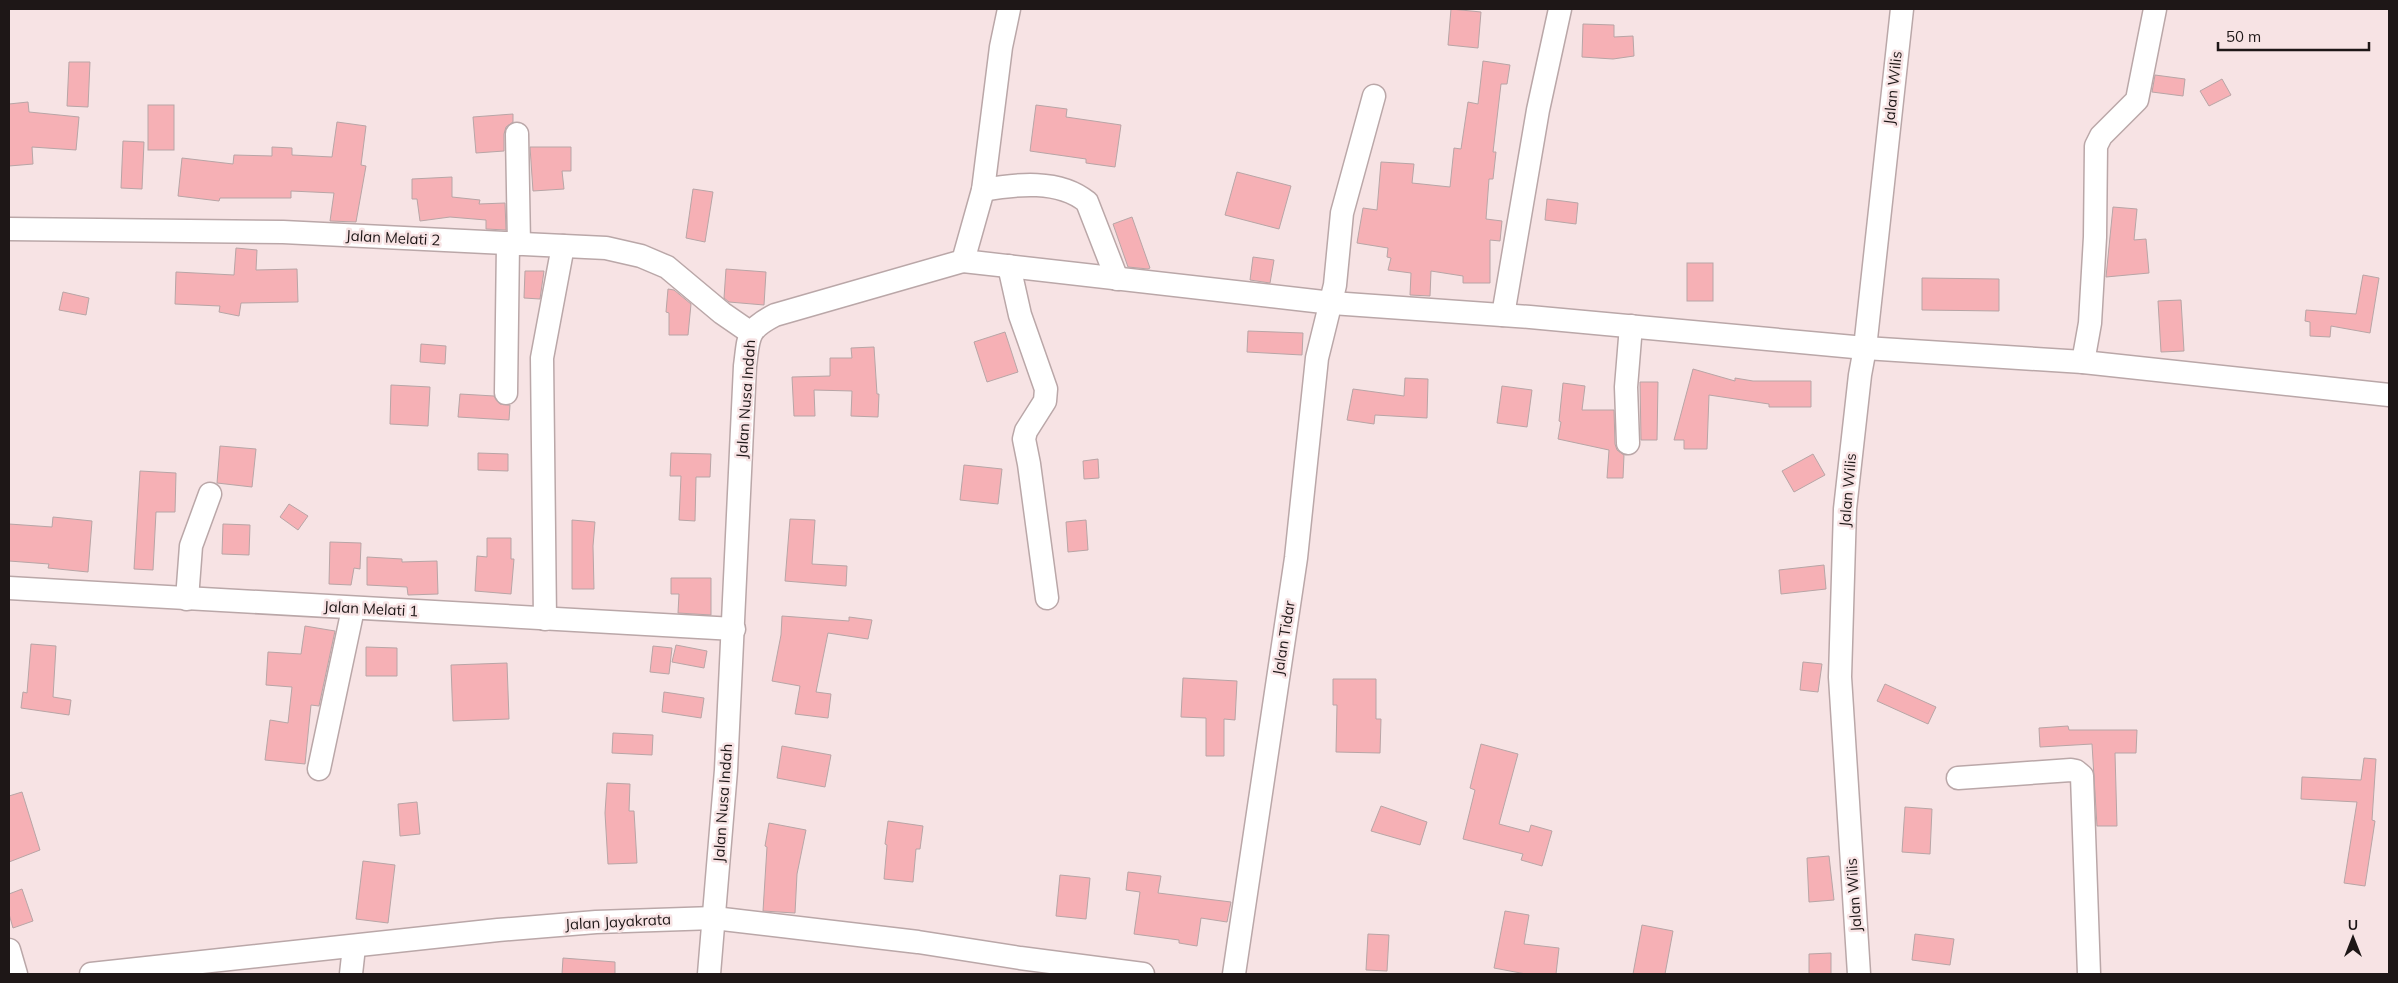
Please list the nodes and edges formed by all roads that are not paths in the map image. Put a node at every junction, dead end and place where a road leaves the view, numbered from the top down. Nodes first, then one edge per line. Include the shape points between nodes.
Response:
1 (1009, 9) edge
2 (1560, 9) edge
3 (1902, 9) edge
4 (2155, 9) edge
5 (1374, 96) dead end
6 (517, 134) dead end
7 (983, 190) junction
8 (9, 229) edge
9 (514, 244) junction
10 (563, 246) junction
11 (963, 261) junction
12 (1009, 266) junction
13 (1117, 279) junction
14 (1332, 303) junction
15 (1503, 315) junction
16 (1630, 326) junction
17 (750, 333) junction
18 (1866, 348) junction
19 (2083, 362) junction
20 (506, 393) dead end
21 (2389, 395) edge
22 (1628, 443) dead end
23 (210, 494) dead end
24 (9, 588) edge
25 (1047, 598) dead end
26 (187, 599) junction
27 (353, 608) junction
28 (545, 619) junction
29 (734, 629) junction
30 (319, 769) dead end
31 (1958, 778) dead end
32 (714, 918) junction
33 (354, 947) junction
34 (9, 950) edge
35 (1098, 972) edge
36 (16, 974) edge
37 (91, 974) edge
38 (352, 974) edge
39 (709, 974) edge
40 (1143, 974) edge
41 (1234, 974) edge
42 (1859, 974) edge
43 (2088, 974) edge

1 - 7 street via 1001,47
2 - 15 street via 1538,110
3 - 18 street, Jalan Wilis
4 - 19 street via 2137,100 2101,136 2096,146 2095,237
5 - 14 street, Jalan Tidar via 1342,213
6 - 9 street
7 - 11 street
7 - 13 street via 1008,185 1041,185 1079,194 1087,202
8 - 9 street, Jalan Melati 2 via 283,232
9 - 10 street, Jalan Melati 2
9 - 20 street
10 - 17 street, Jalan Melati 2 via 606,248 641,256 667,267
10 - 28 street via 542,358
11 - 12 street
11 - 17 street, Jalan Nusa Indah via 775,315 757,324
12 - 13 street
12 - 25 street via 1020,315 1046,389 1045,401 1024,439
13 - 14 street
14 - 15 street
14 - 41 street, Jalan Tidar via 1317,358 1296,558
15 - 16 street
16 - 18 street
16 - 22 street via 1626,388
17 - 29 street, Jalan Nusa Indah
18 - 19 street
18 - 42 street, Jalan Wilis via 1845,509 1840,677
19 - 21 street
23 - 26 street via 191,546
24 - 26 street, Jalan Melati 1
26 - 27 street, Jalan Melati 1
27 - 28 street, Jalan Melati 1
27 - 30 street
28 - 29 street, Jalan Melati 1
29 - 32 street, Jalan Nusa Indah
31 - 43 street via 2071,770 2082,776
32 - 33 street, Jalan Jayakrata via 586,923
32 - 35 street, Jalan Jayakrata via 918,942
32 - 39 street, Jalan Nusa Indah
33 - 37 street, Jalan Jayakrata
33 - 38 street
34 - 36 street
35 - 40 street, Jalan Jayakrata

